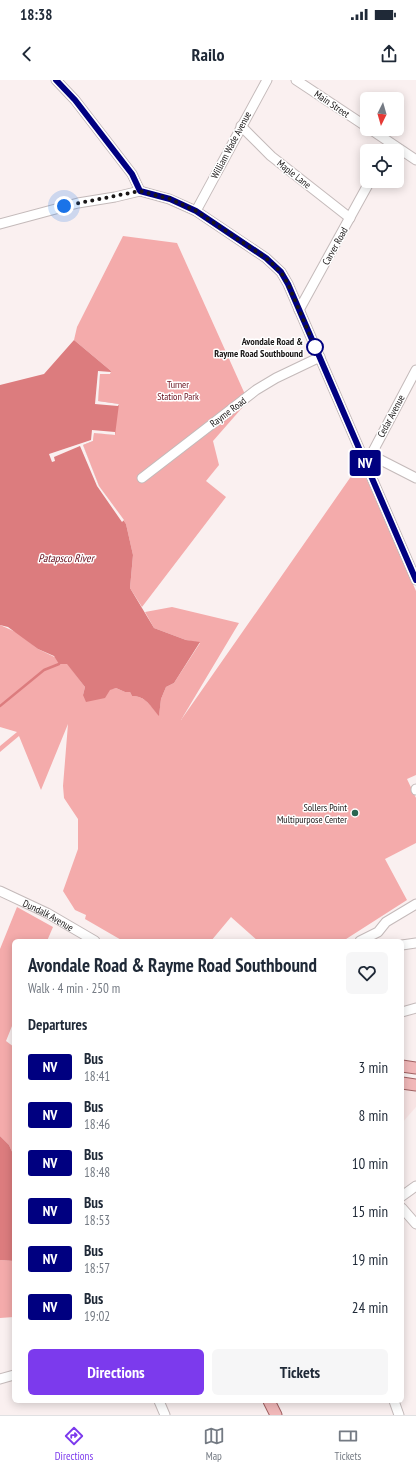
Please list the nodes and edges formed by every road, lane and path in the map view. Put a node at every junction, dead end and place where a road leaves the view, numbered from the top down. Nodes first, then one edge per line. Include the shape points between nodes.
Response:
1 (56, 80) edge
2 (267, 80) edge
3 (296, 80) edge
4 (360, 122) edge
5 (241, 126) junction
6 (377, 136) edge
7 (386, 144) edge
8 (404, 154) edge
9 (416, 160) edge
10 (366, 188) edge
11 (140, 191) junction
12 (196, 211) junction
13 (350, 218) junction
14 (0, 224) edge
15 (299, 310) junction
16 (320, 356) junction
17 (415, 372) edge
18 (371, 454) junction
19 (365, 462) junction
20 (142, 478) dead end
21 (416, 478) edge
22 (416, 580) edge
23 (0, 892) edge
24 (416, 904) edge
25 (376, 936) edge
26 (92, 939) edge
27 (366, 939) edge
28 (416, 943) edge
29 (404, 945) edge
30 (416, 1008) edge
31 (404, 1011) edge
32 (404, 1066) edge
33 (416, 1068) edge
34 (404, 1083) edge
35 (416, 1085) edge
36 (416, 1186) edge
37 (404, 1195) edge
38 (404, 1210) edge
39 (416, 1224) edge
40 (12, 1376) edge
41 (0, 1379) edge
42 (160, 1403) edge
43 (270, 1403) edge
44 (395, 1403) edge
45 (165, 1415) edge
46 (276, 1415) edge
47 (399, 1415) edge

1 - 11 street via 75,100 132,174
2 - 5 street, William Wade Avenue
3 - 4 street, Main Street
5 - 12 street, William Wade Avenue
5 - 13 street, Maple Lane via 271,156
6 - 7 street
8 - 9 street
10 - 13 street, Carver Road
11 - 12 street via 170,199
11 - 14 street via 78,203
12 - 15 street via 266,258 284,278
13 - 15 street, Carver Road
15 - 16 street
16 - 19 street
16 - 20 street, Rayme Road via 256,390
17 - 18 street, Cedar Avenue
18 - 19 street, Cedar Avenue
18 - 21 street
19 - 22 street
23 - 26 street, Dundalk Avenue via 47,913
24 - 25 street via 386,922
25 - 27 street
28 - 29 street
30 - 31 street
32 - 33 main road
34 - 35 main road
36 - 37 street
38 - 39 street
40 - 41 street
42 - 45 street
43 - 46 main road
44 - 47 street

